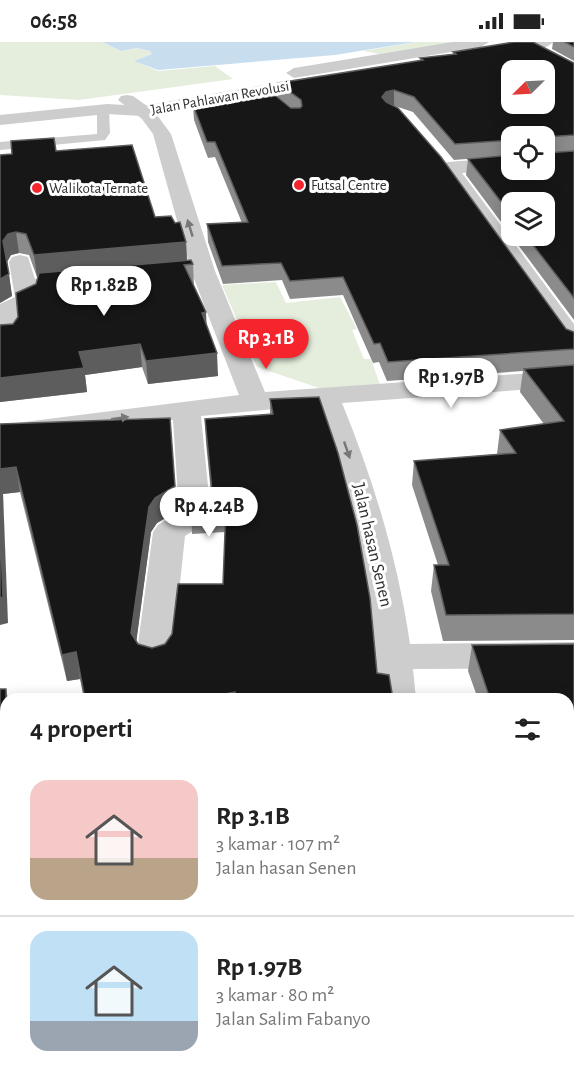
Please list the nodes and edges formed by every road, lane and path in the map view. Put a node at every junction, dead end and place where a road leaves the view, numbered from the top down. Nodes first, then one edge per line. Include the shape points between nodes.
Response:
1 (481, 42) edge
2 (546, 42) edge
3 (528, 45) junction
4 (554, 59) edge
5 (0, 102) edge
6 (120, 108) junction
7 (80, 112) junction
8 (0, 120) edge
9 (0, 146) edge
10 (434, 151) edge
11 (501, 164) edge
12 (448, 168) junction
13 (20, 262) dead end
14 (97, 281) edge
15 (26, 287) junction
16 (6, 340) edge
17 (574, 342) edge
18 (574, 378) edge
19 (325, 396) junction
20 (255, 400) junction
21 (186, 409) junction
22 (0, 434) edge
23 (574, 655) edge
24 (394, 657) junction
25 (153, 659) edge
26 (397, 693) edge

1 - 6 street, Jalan Pahlawan Revolusi
2 - 3 street, Jalan Pahlawan Revolusi
3 - 4 street
3 - 6 street, Jalan Pahlawan Revolusi via 266,94
5 - 7 street
6 - 7 street, Jalan Pahlawan Revolusi
6 - 9 lane via 101,136
20 -> 6 street via 191,272 162,134
7 - 8 street, Jalan Pahlawan Revolusi
10 - 12 street
11 - 12 street
12 - 17 street
13 - 15 street
14 - 15 street
15 - 16 street via 28,300 4,311
18 - 19 street
19 - 20 street
19 -> 24 street, Jalan hasan Senen via 367,515 384,586
20 - 21 street
22 -> 21 street
21 - 25 street via 195,516 169,532
23 - 24 street
24 - 26 street, Jalan hasan Senen

